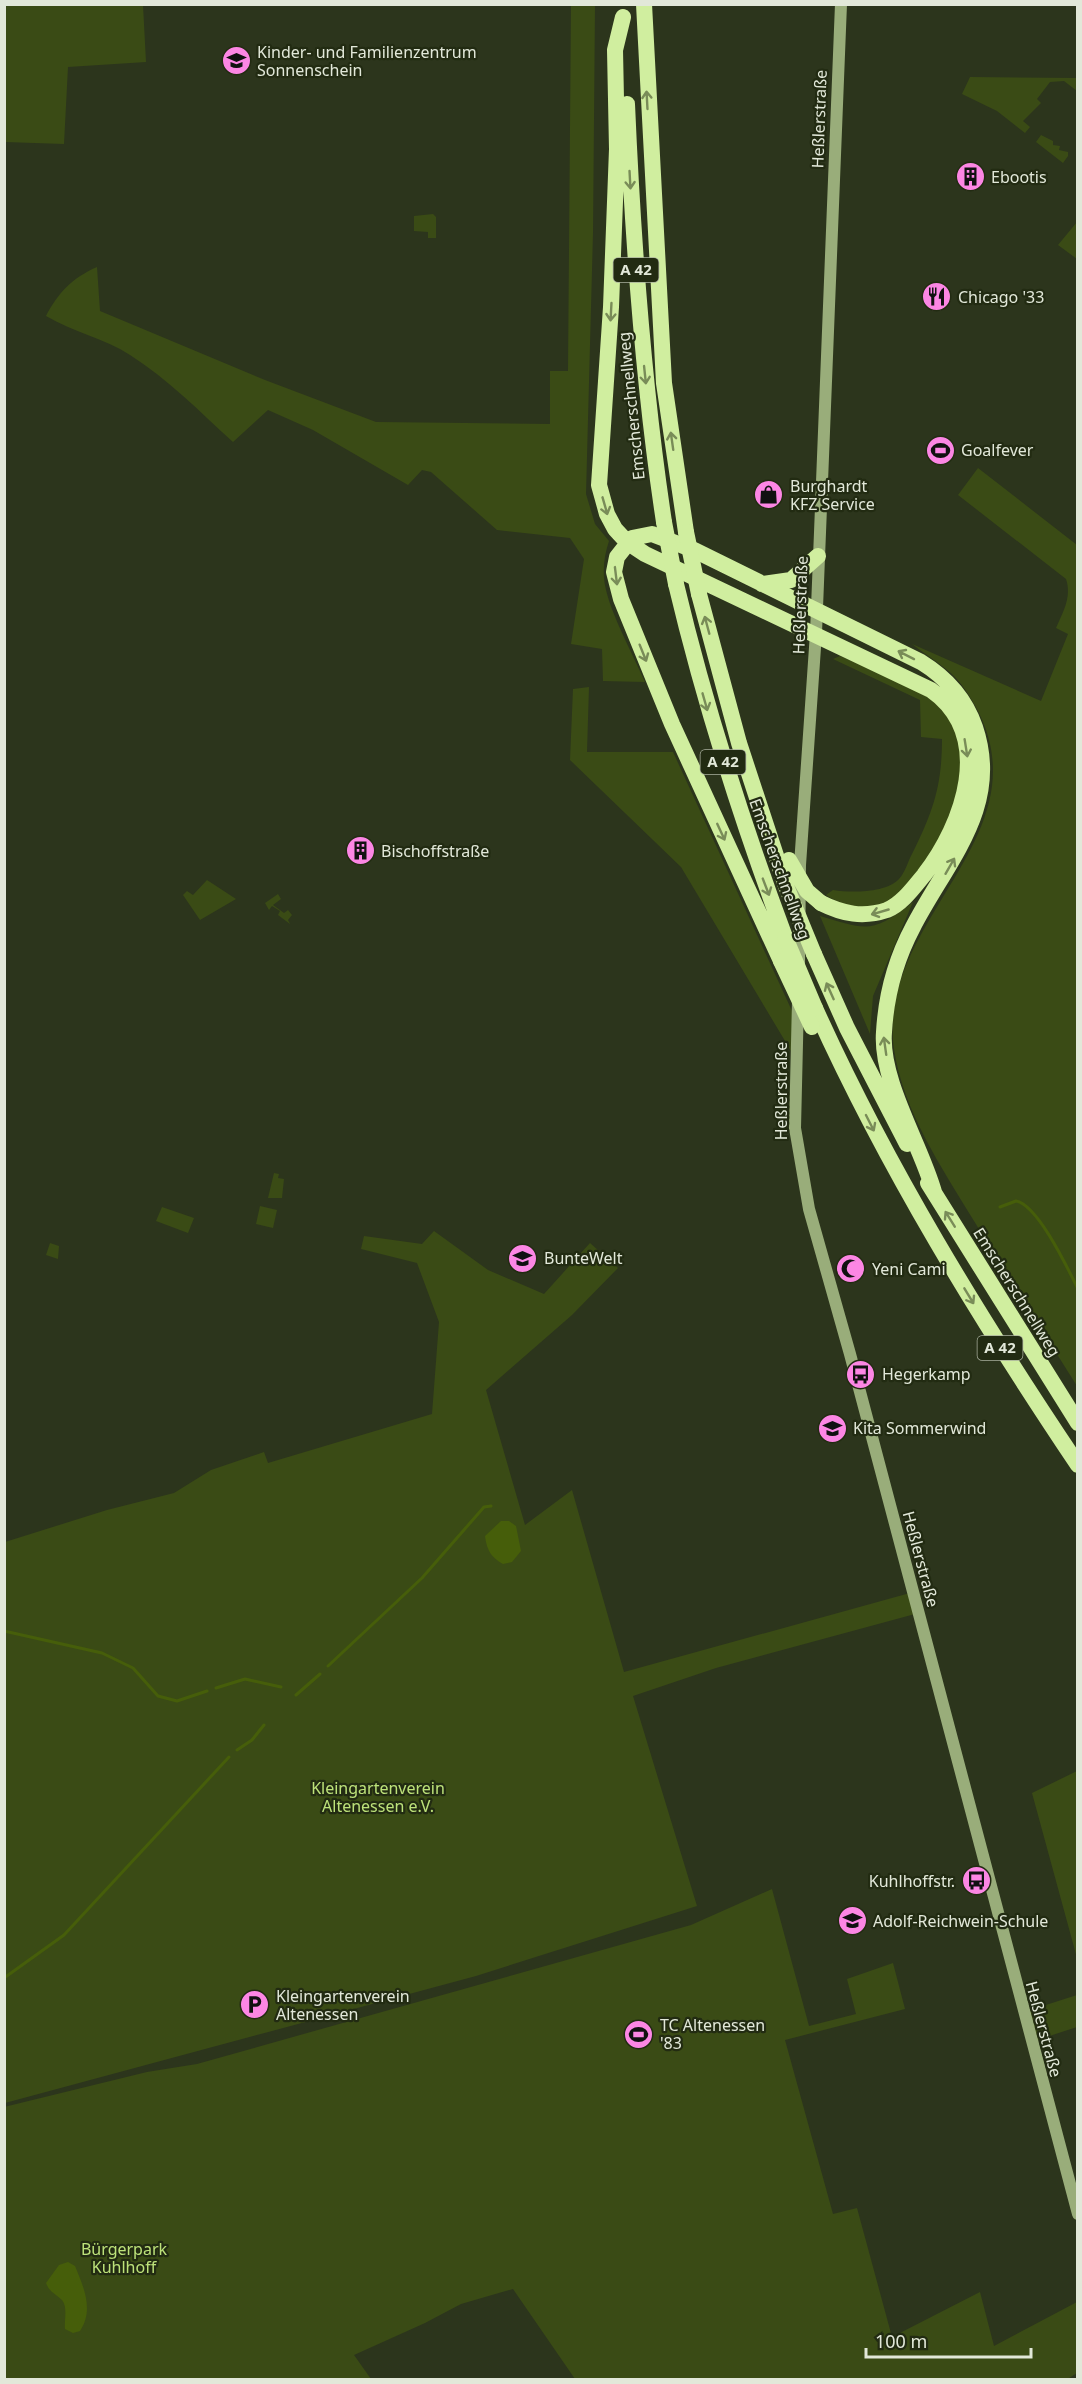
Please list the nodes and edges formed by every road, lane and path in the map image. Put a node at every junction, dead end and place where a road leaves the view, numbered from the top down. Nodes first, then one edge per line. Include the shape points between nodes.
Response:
1 (644, 4) edge
2 (841, 4) edge
3 (622, 11) edge
4 (627, 542) junction
5 (818, 556) junction
6 (761, 584) junction
7 (816, 610) junction
8 (816, 633) junction
9 (739, 743) junction
10 (843, 1070) junction
11 (934, 1192) junction
12 (1077, 1423) edge
13 (1077, 1465) edge
14 (1077, 2214) edge

9 -> 1 highway, Emscherschnellweg / A 42, bridge via 686,532 664,383
2 - 5 street, Heßlerstraße
3 -> 4 highway via 615,50 611,307 599,485 607,514
3 -> 10 highway, Emscherschnellweg / A 42, bridge via 633,248 650,427 676,584 728,778 785,936
4 - 6 highway via 639,535 652,534
4 - 8 highway via 734,597
4 -> 10 highway, bridge via 617,557 614,572 621,599 672,724 812,1027
5 - 6 highway via 790,580
5 - 7 street, Heßlerstraße
6 - 7 highway
7 - 8 street, Heßlerstraße
11 -> 7 highway via 887,1063 884,1024 898,963 912,928 953,861 977,808 984,768 982,748 964,702 936,672
8 -> 9 highway, bridge via 940,696 955,716 964,736 968,771 957,822 937,858 890,909 868,915 836,911 821,903 807,891 789,860 749,749
8 - 14 street, Heßlerstraße via 800,877 795,1128 802,1177
11 -> 9 highway, Emscherschnellweg / A 42, bridge via 884,1103 814,954 786,886
10 -> 13 highway, Emscherschnellweg / A 42 via 958,1278
12 -> 11 highway, Emscherschnellweg / A 42

